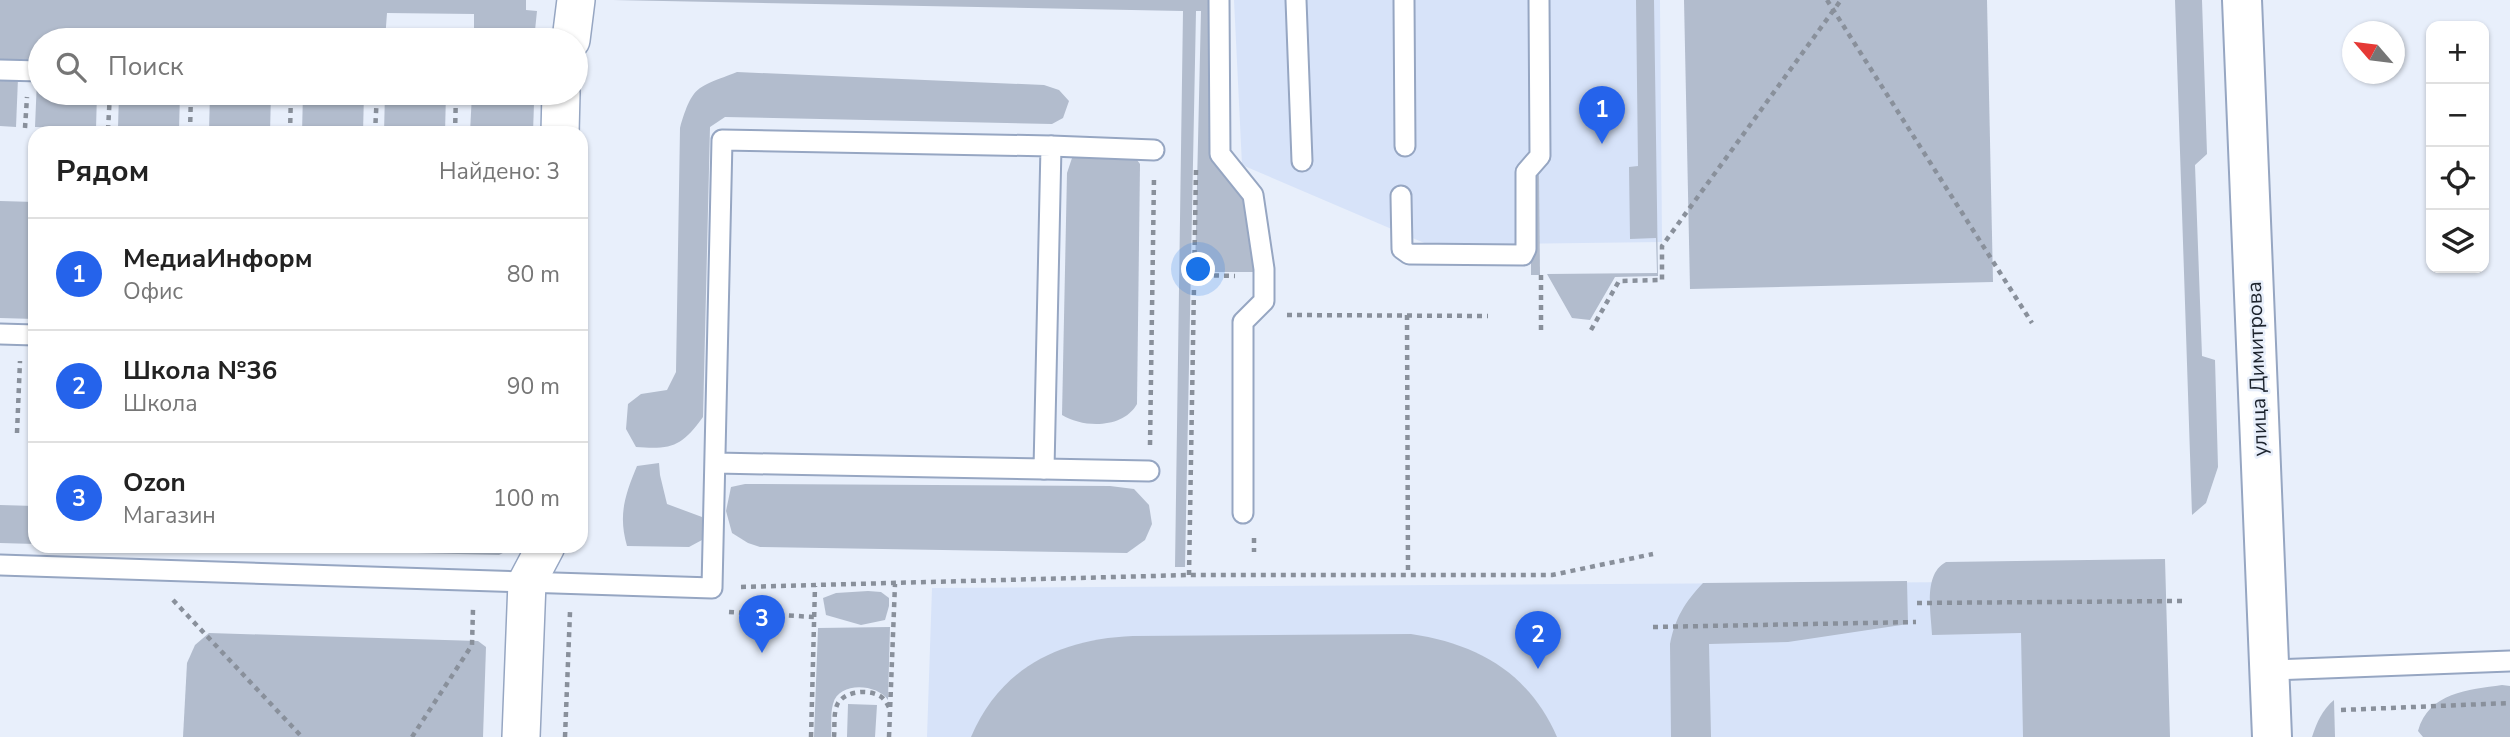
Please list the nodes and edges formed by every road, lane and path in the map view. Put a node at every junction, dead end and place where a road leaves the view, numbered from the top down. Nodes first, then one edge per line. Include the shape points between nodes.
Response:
1 (576, 0) edge
2 (1219, 0) edge
3 (1296, 0) edge
4 (1404, 0) edge
5 (1539, 0) edge
6 (1827, 0) edge
7 (1841, 0) edge
8 (2242, 0) edge
9 (1835, 11) junction
10 (572, 28) edge
11 (0, 70) edge
12 (28, 71) edge
13 (109, 105) edge
14 (191, 105) edge
15 (291, 105) edge
16 (376, 105) edge
17 (456, 105) edge
18 (561, 105) edge
19 (108, 126) edge
20 (190, 126) edge
21 (290, 126) edge
22 (375, 126) edge
23 (455, 126) edge
24 (560, 126) edge
25 (1051, 146) junction
26 (1405, 146) dead end
27 (1154, 150) joint
28 (1302, 161) dead end
29 (1401, 196) dead end
30 (1194, 275) dead end
31 (1541, 275) dead end
32 (1264, 276) junction
33 (1193, 308) dead end
34 (1280, 315) dead end
35 (1407, 315) junction
36 (1488, 316) dead end
37 (2032, 323) dead end
38 (1541, 330) dead end
39 (1591, 330) dead end
40 (0, 334) edge
41 (28, 334) edge
42 (17, 433) dead end
43 (716, 463) junction
44 (1044, 468) junction
45 (1149, 471) joint
46 (1248, 519) joint
47 (1254, 552) dead end
48 (542, 553) edge
49 (1653, 554) dead end
50 (0, 565) edge
51 (1189, 575) junction
52 (1408, 575) junction
53 (474, 580) junction
54 (527, 582) junction
55 (895, 584) junction
56 (815, 586) junction
57 (712, 588) junction
58 (164, 591) dead end
59 (2182, 601) dead end
60 (570, 604) dead end
61 (1917, 604) dead end
62 (719, 612) dead end
63 (814, 617) junction
64 (1916, 622) dead end
65 (1653, 627) dead end
66 (2510, 661) edge
67 (2270, 670) junction
68 (2510, 703) edge
69 (2341, 710) dead end
70 (890, 711) junction
71 (302, 737) edge
72 (412, 737) edge
73 (521, 737) edge
74 (565, 737) edge
75 (811, 737) edge
76 (834, 737) edge
77 (890, 737) edge
78 (2272, 737) edge

1 - 10 street
2 - 32 lane via 1220,154 1253,195
3 - 28 lane
4 - 26 lane
5 - 29 lane via 1540,156 1526,172 1523,255 1409,254 1402,249
6 - 9 path
7 - 9 path
8 - 67 street, улица Димитрова
9 - 37 path
9 - 39 path via 1661,246 1662,280 1619,281
11 - 12 lane
13 - 19 path
14 - 20 path
15 - 21 path
16 - 22 path
17 - 23 path
18 - 24 street
25 - 27 lane
25 - 43 lane via 722,140
25 - 44 lane
27 - 45 path
30 - 32 path
31 - 38 path
32 - 46 lane via 1264,302 1243,322
33 - 51 path
34 - 35 path
35 - 36 path
35 - 52 path
40 - 41 lane
41 - 42 path
43 - 44 lane
43 - 57 lane
44 - 45 lane
46 - 47 path
48 - 54 street
49 - 52 path via 1552,575
50 - 53 lane
51 - 52 path
51 - 55 path
53 - 54 lane
53 - 72 path via 472,645
54 - 57 lane
54 - 73 street
55 - 56 path
55 - 70 path
56 - 57 path
56 - 63 path
58 - 71 path
59 - 61 path
60 - 74 path
62 - 63 path
63 - 75 path
64 - 65 path
66 - 67 lane
67 - 78 street, улица Димитрова
68 - 69 path
70 - 76 path via 876,694 848,695 836,707
70 - 77 path

